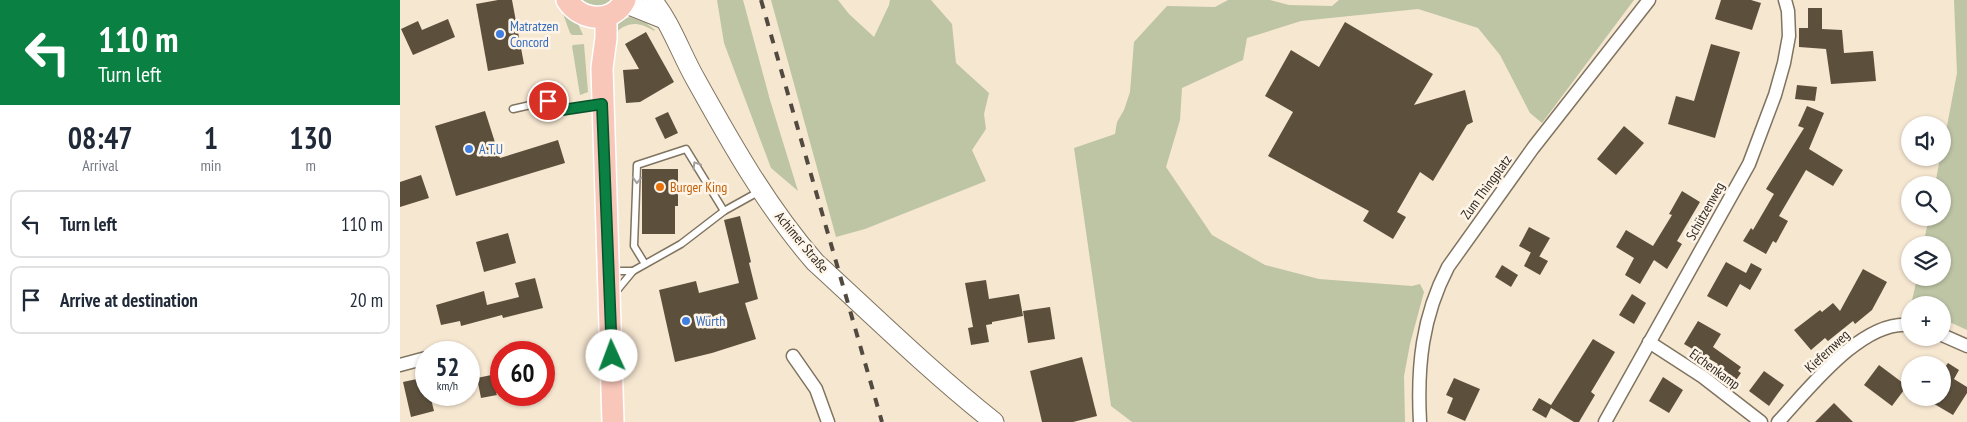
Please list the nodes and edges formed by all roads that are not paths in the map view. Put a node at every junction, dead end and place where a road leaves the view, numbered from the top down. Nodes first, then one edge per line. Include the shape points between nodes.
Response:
1 (567, 0) edge
2 (652, 0) edge
3 (1649, 0) edge
4 (1785, 0) edge
5 (625, 1) edge
6 (597, 17) junction
7 (664, 19) junction
8 (602, 104) junction
9 (513, 109) dead end
10 (761, 190) junction
11 (724, 211) junction
12 (645, 264) junction
13 (608, 271) junction
14 (632, 271) junction
15 (610, 299) junction
16 (1901, 324) edge
17 (1951, 339) edge
18 (1649, 342) junction
19 (1967, 346) edge
20 (794, 356) dead end
21 (415, 361) edge
22 (400, 365) edge
23 (613, 422) edge
24 (828, 422) edge
25 (994, 422) edge
26 (1420, 422) edge
27 (1605, 422) edge
28 (1761, 422) edge
29 (1778, 422) edge

1 - 6 main road via 577,12
2 - 7 main road, Achimer Straße
3 - 26 street, Zum Thingplatz via 1533,148 1448,267 1426,320 1419,359
4 - 18 street, Schützenweg via 1788,36 1784,63 1749,164
5 - 6 main road via 613,14
5 - 7 main road
6 - 8 main road via 606,38
7 - 10 main road, Achimer Straße via 699,86
8 - 9 lane via 562,110 548,101
8 - 13 main road
10 - 11 lane
10 - 25 main road, Achimer Straße via 815,262
11 - 12 lane via 682,244
11 -> 12 lane via 686,149 637,165 634,246
12 - 14 lane
13 - 14 lane
13 - 15 main road
14 - 15 lane
15 - 23 main road
16 - 29 street, Kiefernweg via 1862,339 1825,371
17 - 19 street
18 - 27 street, Schützenweg
18 - 28 street, Eichenkamp via 1703,377
20 - 24 street via 816,389
21 - 22 street

